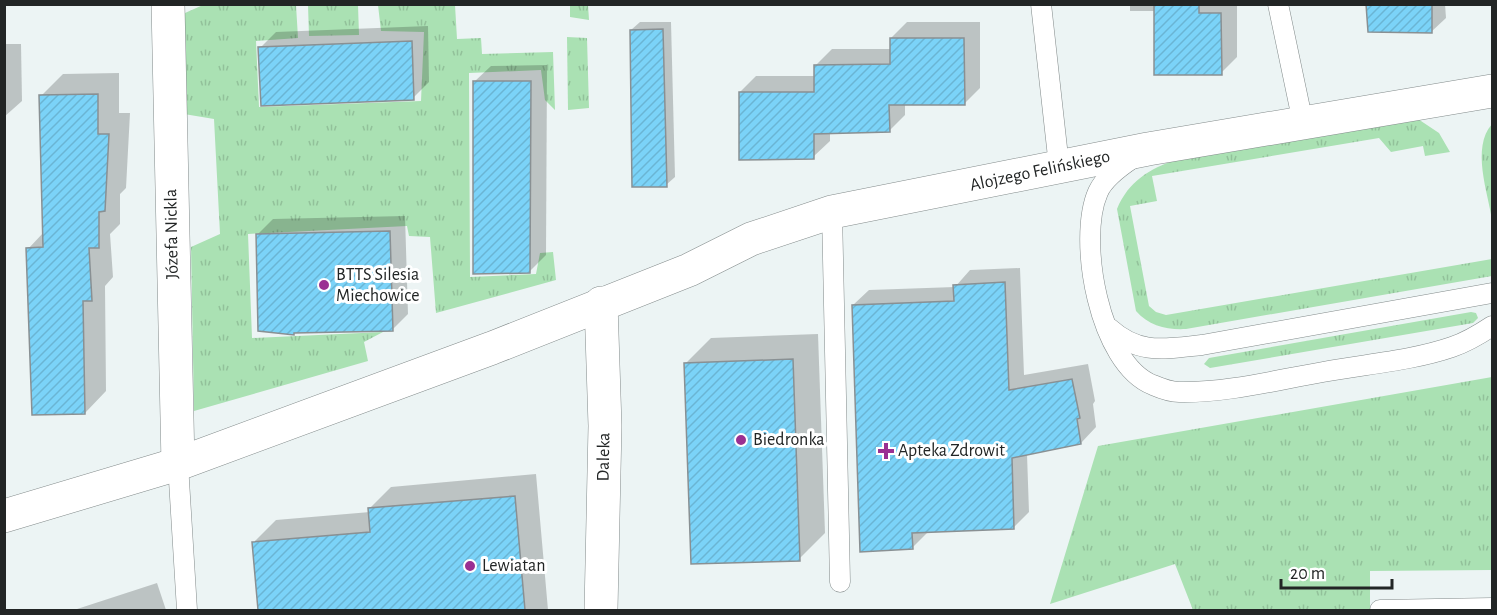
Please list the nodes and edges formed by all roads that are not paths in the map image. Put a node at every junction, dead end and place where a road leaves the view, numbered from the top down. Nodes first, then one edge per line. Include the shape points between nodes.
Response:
1 (168, 4) edge
2 (1041, 4) edge
3 (1278, 4) edge
4 (1492, 91) edge
5 (1303, 123) junction
6 (1148, 148) junction
7 (1059, 166) junction
8 (832, 212) junction
9 (1492, 293) edge
10 (602, 303) junction
11 (1104, 324) junction
12 (1492, 326) edge
13 (178, 464) junction
14 (4, 516) edge
15 (840, 582) dead end
16 (1492, 608) edge
17 (187, 610) edge
18 (601, 610) edge
19 (1380, 610) edge

1 - 13 street, Józefa Nickla
2 - 7 lane
3 - 5 lane
4 - 5 street, Alojzego Felińskiego
5 - 6 street, Alojzego Felińskiego
6 - 7 street, Alojzego Felińskiego
6 - 11 lane via 1119,167 1098,190 1089,220 1090,251
7 - 8 street, Alojzego Felińskiego
8 - 10 street, Alojzego Felińskiego via 751,239 689,270
8 - 15 lane
9 - 11 lane via 1161,349 1143,348 1122,340
10 - 13 street via 492,348
10 - 18 street, Daleka
11 - 12 lane via 1131,369 1150,384 1176,392 1207,391 1424,354 1453,347
13 - 14 street
13 - 17 lane
16 - 19 lane

